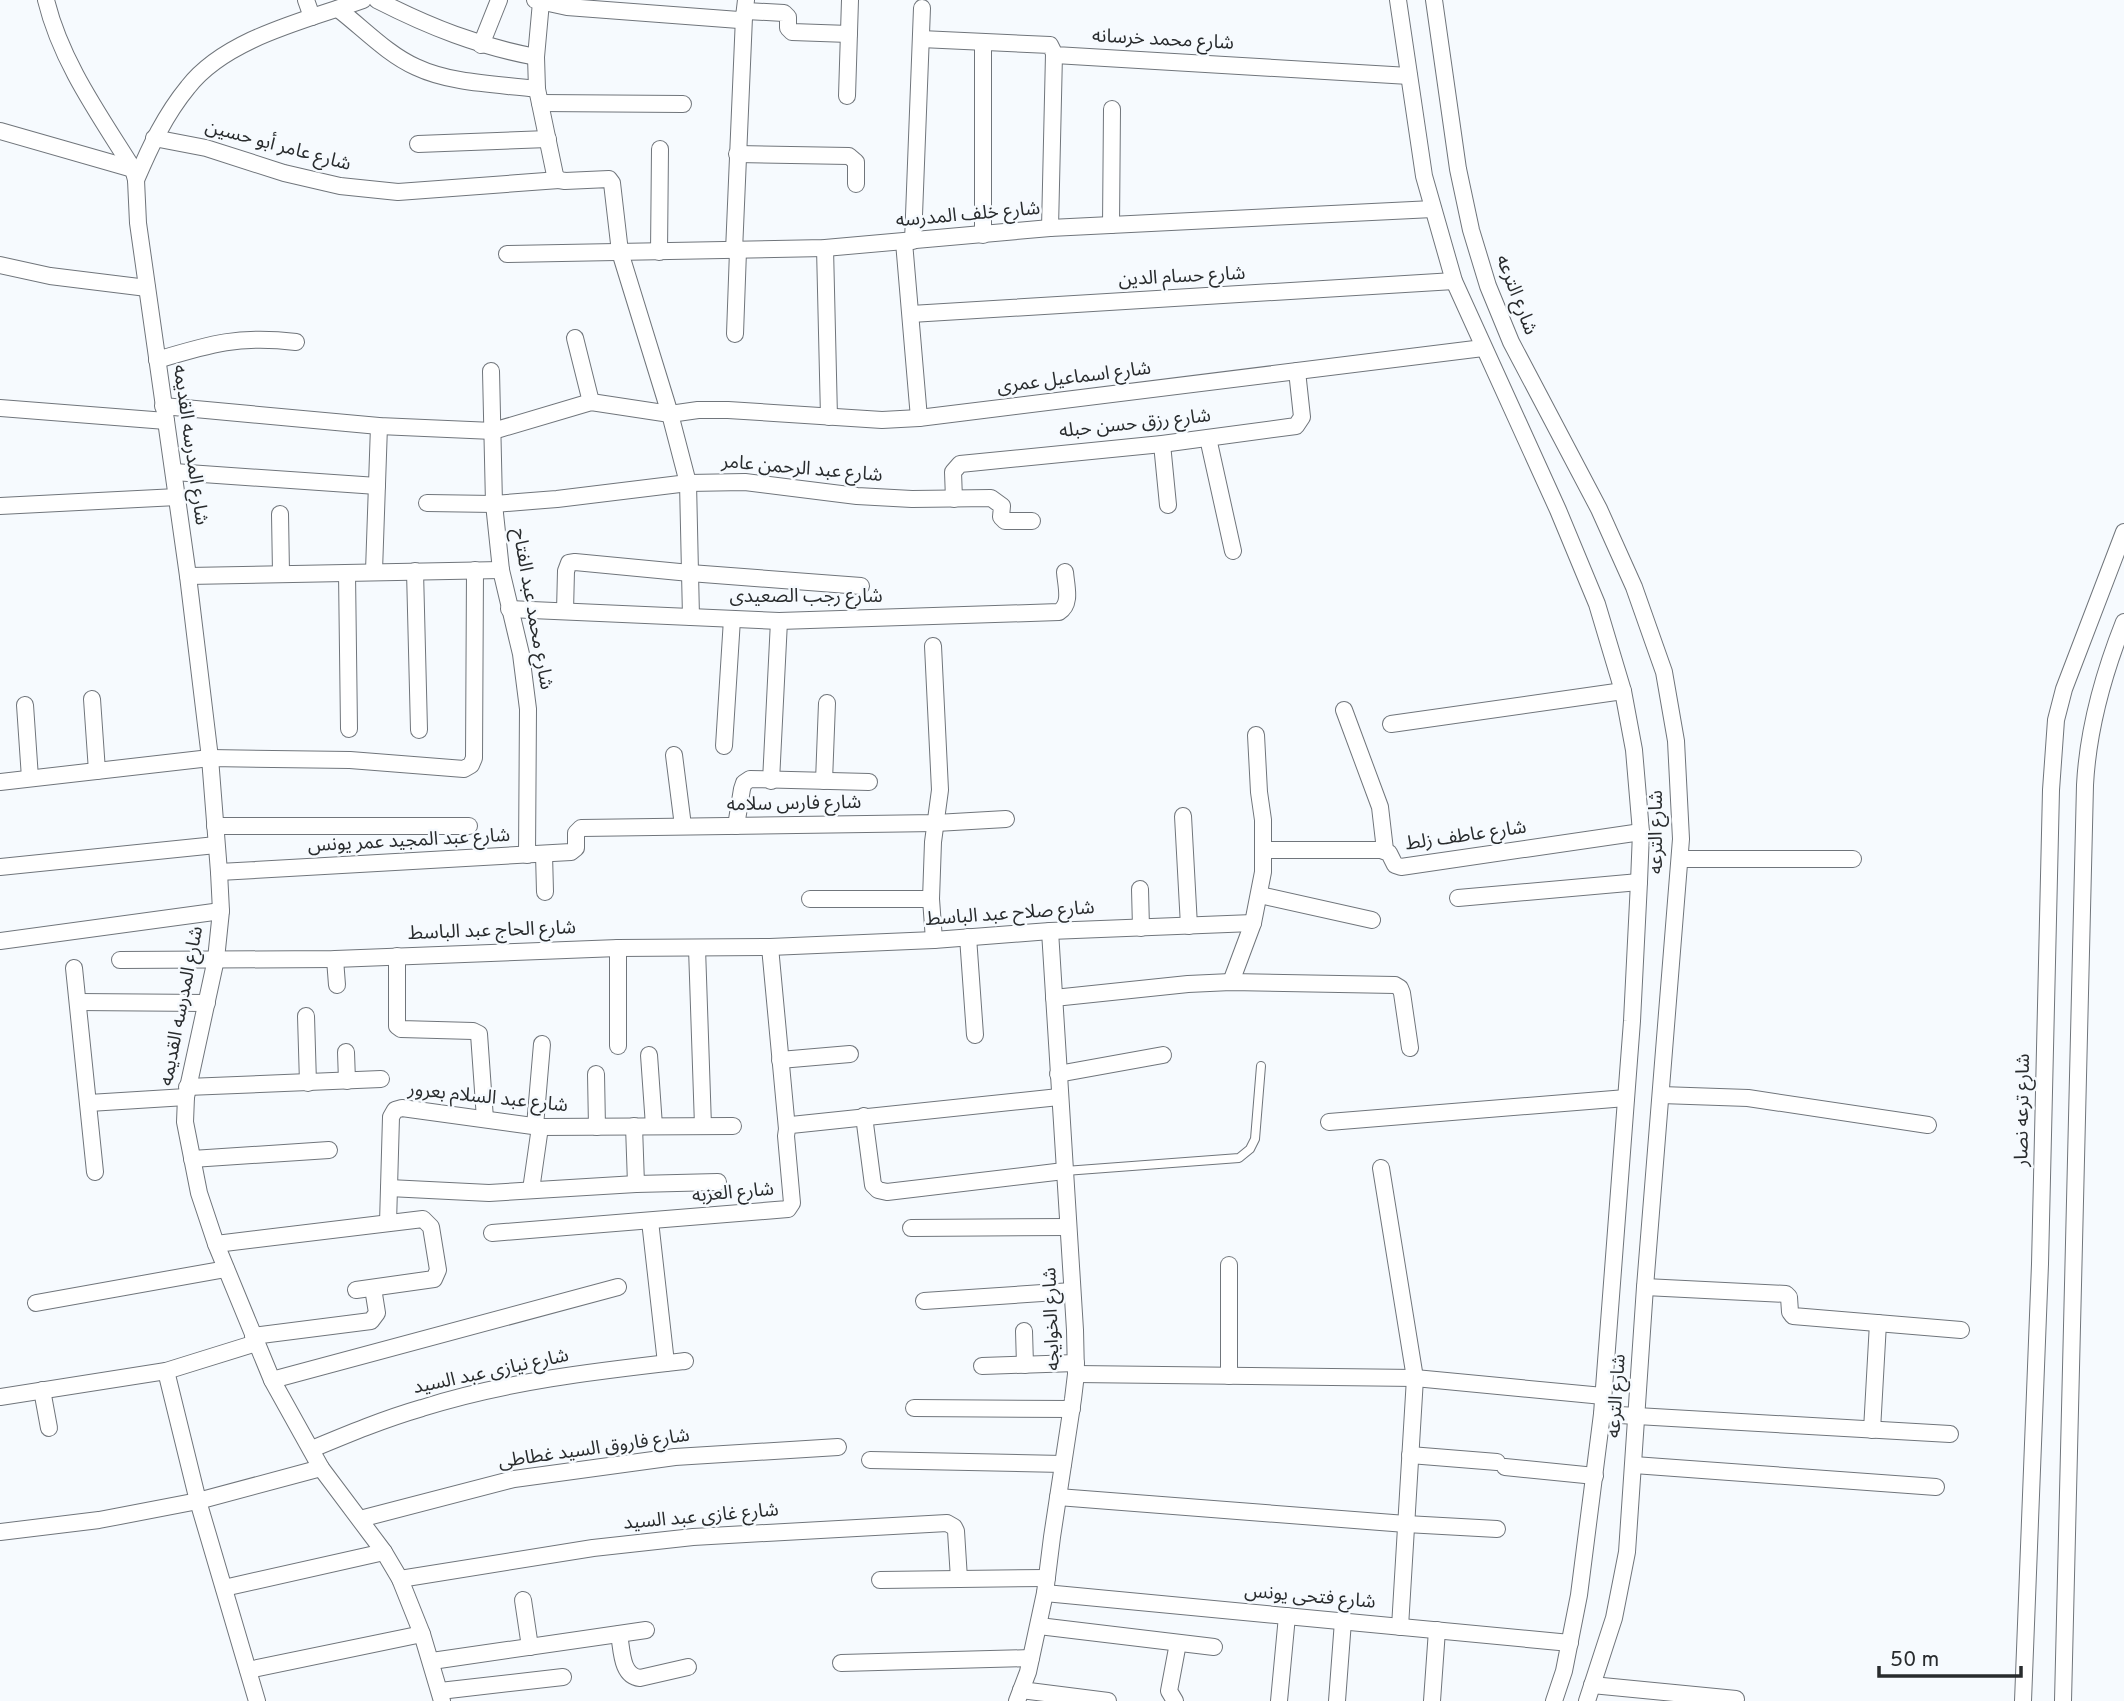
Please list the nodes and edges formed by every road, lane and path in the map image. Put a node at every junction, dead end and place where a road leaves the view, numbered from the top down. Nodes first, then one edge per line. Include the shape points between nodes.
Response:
1 (46, 0) edge
2 (306, 0) edge
3 (363, 0) edge
4 (377, 0) edge
5 (499, 0) edge
6 (850, 0) edge
7 (1398, 0) edge
8 (1434, 0) edge
9 (538, 1) edge
10 (922, 8) dead end
11 (338, 9) junction
12 (745, 9) edge
13 (312, 17) junction
14 (849, 34) junction
15 (921, 39) junction
16 (983, 42) junction
17 (481, 45) junction
18 (1054, 54) junction
19 (536, 57) junction
20 (1409, 76) junction
21 (538, 96) junction
22 (847, 96) dead end
23 (683, 104) dead end
24 (1112, 109) dead end
25 (0, 131) edge
26 (154, 138) junction
27 (548, 139) junction
28 (418, 144) dead end
29 (660, 149) dead end
30 (737, 154) junction
31 (135, 175) junction
32 (559, 180) junction
33 (856, 184) dead end
34 (1433, 209) junction
35 (1111, 225) junction
36 (1050, 228) junction
37 (983, 235) junction
38 (908, 241) junction
39 (825, 248) junction
40 (736, 251) junction
41 (620, 252) junction
42 (659, 252) junction
43 (508, 254) dead end
44 (0, 265) edge
45 (1454, 281) junction
46 (147, 288) junction
47 (911, 314) junction
48 (735, 334) dead end
49 (575, 338) dead end
50 (296, 342) dead end
51 (1483, 348) junction
52 (157, 360) junction
53 (491, 370) dead end
54 (1297, 371) junction
55 (591, 402) junction
56 (0, 408) edge
57 (164, 413) junction
58 (670, 414) junction
59 (829, 417) junction
60 (919, 418) junction
61 (379, 426) junction
62 (493, 431) junction
63 (1208, 438) junction
64 (1161, 444) junction
65 (174, 472) junction
66 (688, 483) junction
67 (377, 486) junction
68 (177, 497) junction
69 (954, 499) junction
70 (427, 503) dead end
71 (494, 504) junction
72 (1168, 505) dead end
73 (0, 506) edge
74 (280, 514) dead end
75 (1032, 521) dead end
76 (2124, 532) edge
77 (1233, 551) dead end
78 (475, 570) junction
79 (501, 570) junction
80 (374, 571) junction
81 (415, 571) junction
82 (1065, 572) dead end
83 (281, 573) junction
84 (347, 573) junction
85 (690, 573) junction
86 (187, 576) junction
87 (861, 586) dead end
88 (509, 608) junction
89 (565, 611) junction
90 (691, 617) junction
91 (732, 619) junction
92 (779, 621) junction
93 (2124, 622) edge
94 (933, 646) dead end
95 (1623, 691) junction
96 (92, 699) dead end
97 (827, 703) dead end
98 (25, 705) dead end
99 (1344, 710) dead end
100 (1391, 724) dead end
101 (349, 729) dead end
102 (419, 730) dead end
103 (1256, 734) dead end
104 (724, 746) dead end
105 (674, 755) dead end
106 (210, 758) junction
107 (97, 771) junction
108 (30, 778) junction
109 (771, 781) junction
110 (824, 781) junction
111 (0, 782) edge
112 (869, 782) dead end
113 (1183, 816) dead end
114 (1006, 819) dead end
115 (936, 823) junction
116 (215, 826) junction
117 (469, 826) dead end
118 (683, 826) junction
119 (736, 826) junction
120 (582, 828) joint
121 (1641, 832) junction
122 (216, 845) junction
123 (1265, 850) junction
124 (1385, 850) junction
125 (544, 854) junction
126 (527, 855) junction
127 (1680, 859) junction
128 (1853, 859) dead end
129 (0, 867) edge
130 (219, 872) junction
131 (1639, 882) junction
132 (1140, 889) dead end
133 (545, 892) dead end
134 (1260, 895) junction
135 (1458, 898) dead end
136 (810, 899) dead end
137 (931, 899) junction
138 (221, 911) junction
139 (1372, 920) dead end
140 (1253, 923) junction
141 (1189, 926) junction
142 (1141, 928) junction
143 (1051, 931) junction
144 (968, 937) junction
145 (934, 940) junction
146 (0, 941) edge
147 (770, 947) junction
148 (618, 948) junction
149 (697, 948) junction
150 (397, 956) junction
151 (216, 959) junction
152 (335, 959) junction
153 (120, 960) dead end
154 (74, 968) dead end
155 (1231, 982) junction
156 (337, 985) dead end
157 (1054, 998) junction
158 (78, 1002) junction
159 (207, 1003) junction
160 (306, 1016) dead end
161 (975, 1035) dead end
162 (542, 1044) dead end
163 (618, 1046) dead end
164 (1410, 1048) dead end
165 (346, 1052) dead end
166 (850, 1054) dead end
167 (649, 1055) dead end
168 (1163, 1055) dead end
169 (780, 1060) junction
170 (1261, 1066) dead end
171 (596, 1074) dead end
172 (1058, 1074) junction
173 (381, 1079) dead end
174 (347, 1081) junction
175 (308, 1083) junction
176 (186, 1092) junction
177 (1661, 1095) junction
178 (1059, 1097) junction
179 (1626, 1098) junction
180 (89, 1103) junction
181 (864, 1116) junction
182 (485, 1119) junction
183 (1329, 1122) dead end
184 (1928, 1125) dead end
185 (634, 1126) junction
186 (654, 1126) junction
187 (703, 1126) junction
188 (733, 1126) dead end
189 (537, 1127) junction
190 (597, 1127) junction
191 (787, 1129) junction
192 (329, 1150) dead end
193 (192, 1159) junction
194 (1381, 1168) dead end
195 (1064, 1171) junction
196 (95, 1172) dead end
197 (718, 1182) dead end
198 (636, 1184) junction
199 (389, 1188) junction
200 (531, 1190) junction
201 (650, 1221) junction
202 (388, 1223) junction
203 (1068, 1227) junction
204 (911, 1228) dead end
205 (492, 1233) dead end
206 (216, 1244) junction
207 (1229, 1265) dead end
208 (226, 1269) junction
209 (618, 1287) dead end
210 (1645, 1287) junction
211 (373, 1288) junction
212 (356, 1290) dead end
213 (1072, 1291) junction
214 (924, 1301) dead end
215 (36, 1303) dead end
216 (1878, 1323) junction
217 (1961, 1330) dead end
218 (1024, 1331) dead end
219 (255, 1340) junction
220 (685, 1361) dead end
221 (666, 1363) junction
222 (1025, 1365) junction
223 (982, 1366) dead end
224 (1076, 1369) junction
225 (166, 1371) junction
226 (1228, 1376) junction
227 (1415, 1378) junction
228 (272, 1380) junction
229 (42, 1390) junction
230 (1603, 1396) junction
231 (0, 1397) edge
232 (914, 1408) dead end
233 (1072, 1409) junction
234 (1602, 1414) junction
235 (1638, 1417) junction
236 (49, 1428) dead end
237 (1872, 1430) junction
238 (1950, 1434) dead end
239 (838, 1447) dead end
240 (312, 1449) junction
241 (1410, 1455) junction
242 (870, 1460) dead end
243 (1063, 1464) junction
244 (1634, 1465) junction
245 (321, 1468) junction
246 (1595, 1476) junction
247 (1936, 1487) dead end
248 (1058, 1497) junction
249 (198, 1501) junction
250 (360, 1520) junction
251 (1406, 1524) junction
252 (1497, 1529) dead end
253 (0, 1532) edge
254 (384, 1552) junction
255 (400, 1579) junction
256 (959, 1579) junction
257 (880, 1580) dead end
258 (1046, 1586) junction
259 (224, 1588) junction
260 (523, 1600) dead end
261 (1287, 1616) junction
262 (1343, 1621) junction
263 (1038, 1626) junction
264 (1401, 1627) junction
265 (646, 1630) dead end
266 (1437, 1630) junction
267 (422, 1634) junction
268 (619, 1634) junction
269 (1178, 1643) junction
270 (1570, 1643) junction
271 (530, 1647) junction
272 (1214, 1647) dead end
273 (1031, 1658) junction
274 (432, 1661) junction
275 (841, 1663) dead end
276 (688, 1667) dead end
277 (248, 1670) junction
278 (563, 1677) dead end
279 (1589, 1693) edge
280 (1019, 1695) edge
281 (441, 1696) edge
282 (1736, 1699) dead end
283 (257, 1701) edge
284 (1108, 1701) edge
285 (1175, 1701) edge
286 (1279, 1701) edge
287 (1337, 1701) edge
288 (1432, 1701) edge
289 (1554, 1701) edge
290 (2023, 1701) edge
291 (2063, 1701) edge

1 - 31 street via 67,60
2 - 13 street
3 - 11 street
4 - 17 street
5 - 17 street
6 - 14 street
7 - 20 street, شارع الترعه
8 - 127 street, شارع الترعه via 1458,169 1488,286 1511,342 1599,509 1634,587 1664,672 1676,741
9 - 12 street via 738,20
9 - 19 street
10 - 15 street
11 - 13 street
11 - 21 street via 414,66
12 - 14 street via 783,13 792,32
12 - 30 street
13 - 26 street via 251,40 219,59 189,85
14 - 22 street
15 - 16 street, شارع محمد خرسانه
15 - 38 street
16 - 18 street, شارع محمد خرسانه via 1050,45
16 - 37 street
17 - 19 street
18 - 20 street, شارع محمد خرسانه
18 - 36 street
19 - 21 street
20 - 34 street, شارع الترعه
21 - 23 street
21 - 27 street
24 - 35 street
25 - 31 street
26 - 31 street
26 - 32 street, شارع عامر أبو حسين via 340,186 398,192
27 - 28 street
27 - 32 street
29 - 42 street
30 - 33 street via 849,156 856,162
30 - 40 street
31 - 46 street, شارع المدرسه القديمه
32 - 41 street, شارع عامر أبو حسين via 608,179 612,183
34 - 35 street, شارع خلف المدرسه
34 - 45 street, شارع الترعه
35 - 36 street, شارع خلف المدرسه
36 - 37 street, شارع خلف المدرسه
37 - 38 street, شارع خلف المدرسه
38 - 39 street, شارع خلف المدرسه
38 - 47 street
39 - 40 street, شارع خلف المدرسه
39 - 59 street
40 - 42 street, شارع خلف المدرسه
40 - 48 street
41 - 42 street, شارع خلف المدرسه
41 - 43 street, شارع خلف المدرسه
41 - 58 street
44 - 46 street
45 - 47 street, شارع حسام الدين
45 - 51 street, شارع الترعه
46 - 52 street, شارع المدرسه القديمه
47 - 60 street
49 - 55 street
50 - 52 street via 225,341
51 - 54 street, شارع اسماعيل عمرى
51 - 95 street, شارع الترعه via 1597,604
52 - 57 street, شارع المدرسه القديمه
53 - 62 street, شارع محمد عبد الفتاح
54 - 60 street, شارع اسماعيل عمرى
54 - 63 street, شارع رزق حسن حبله via 1302,417 1296,426
55 - 58 street, شارع اسماعيل عمرى
55 - 62 street
56 - 57 street
57 - 61 street
57 - 65 street, شارع المدرسه القديمه
58 - 59 street, شارع اسماعيل عمرى via 728,410
58 - 66 street
59 - 60 street, شارع اسماعيل عمرى
61 - 62 street
61 - 67 street
62 - 71 street, شارع محمد عبد الفتاح
63 - 64 street, شارع رزق حسن حبله
63 - 77 street
64 - 69 street, شارع رزق حسن حبله via 960,464 953,472
64 - 72 street
65 - 67 street
65 - 68 street, شارع المدرسه القديمه
66 - 69 street, شارع عبد الرحمن عامر via 744,482 857,496
66 - 71 street, شارع عبد الرحمن عامر
66 - 85 street
67 - 80 street
68 - 73 street
68 - 86 street, شارع المدرسه القديمه
69 - 75 street, شارع عبد الرحمن عامر via 991,498 1002,506 1005,521
70 - 71 street, شارع عبد الرحمن عامر
71 - 79 street, شارع محمد عبد الفتاح
74 - 83 street
76 - 290 street, شارع ترعه نصار via 2056,720
78 - 79 street
78 - 81 street
78 - 106 street via 471,765 464,769 350,760
79 - 88 street, شارع محمد عبد الفتاح
80 - 81 street
80 - 84 street
81 - 102 street
82 - 92 street, شارع رجب الصعيدى via 1067,602 1059,612
83 - 84 street
83 - 86 street
84 - 101 street
85 - 87 street
85 - 89 street via 569,563
85 - 90 street
86 - 106 street, شارع المدرسه القديمه
88 - 89 street, شارع رجب الصعيدى
88 - 126 street, شارع محمد عبد الفتاح via 528,709
89 - 90 street, شارع رجب الصعيدى
90 - 91 street, شارع رجب الصعيدى
91 - 92 street, شارع رجب الصعيدى
91 - 104 street
92 - 109 street
93 - 291 street via 2097,701 2086,766
94 - 115 street via 940,790
95 - 100 street
95 - 121 street, شارع الترعه
96 - 107 street
97 - 110 street
98 - 108 street
99 - 124 street via 1380,807
103 - 123 street
105 - 118 street
106 - 107 street
106 - 116 street, شارع المدرسه القديمه
107 - 108 street
108 - 111 street
109 - 110 street
109 - 119 street via 750,779 744,783
110 - 112 street
113 - 141 street
114 - 115 street, شارع فارس سلامه
115 - 119 street, شارع فارس سلامه
115 - 137 street
116 - 117 street
116 - 122 street, شارع المدرسه القديمه
118 - 119 street, شارع فارس سلامه
118 - 120 street, شارع فارس سلامه
120 - 125 street, شارع عبد المجيد عمر يونس via 576,833 574,851
121 - 124 street, شارع عاطف زلط via 1401,867
121 - 131 street, شارع الترعه
122 - 129 street
122 - 130 street, شارع المدرسه القديمه
123 - 124 street, شارع عاطف زلط
123 - 134 street
125 - 126 street, شارع عبد المجيد عمر يونس
125 - 133 street
126 - 130 street, شارع عبد المجيد عمر يونس
127 - 128 street
127 - 177 street, شارع الترعه
130 - 138 street, شارع المدرسه القديمه
131 - 135 street
131 - 179 street, شارع الترعه
132 - 142 street
134 - 139 street
134 - 140 street
136 - 137 street
137 - 145 street
138 - 146 street
138 - 151 street, شارع المدرسه القديمه
140 - 141 street, شارع صلاح عبد الباسط
140 - 155 street
141 - 142 street, شارع صلاح عبد الباسط
142 - 143 street, شارع صلاح عبد الباسط
143 - 144 street, شارع صلاح عبد الباسط
143 - 157 street, شارع الخوايجه
144 - 145 street, شارع صلاح عبد الباسط
144 - 161 street
145 - 147 street, شارع صلاح عبد الباسط
147 - 149 street, شارع الحاج عبد الباسط
147 - 169 street
148 - 149 street, شارع الحاج عبد الباسط
148 - 150 street, شارع الحاج عبد الباسط
148 - 163 street
149 - 187 street
150 - 152 street, شارع الحاج عبد الباسط
150 - 182 street via 396,1023 401,1029 477,1032 481,1038
151 - 152 street, شارع الحاج عبد الباسط
151 - 153 street, شارع الحاج عبد الباسط
151 - 159 street, شارع المدرسه القديمه
152 - 156 street
154 - 158 street
155 - 157 street
155 - 164 street via 1400,988
157 - 172 street, شارع الخوايجه
158 - 159 street
158 - 180 street
159 - 176 street, شارع المدرسه القديمه
160 - 175 street
162 - 189 street
165 - 174 street
166 - 169 street
167 - 186 street
168 - 172 street
169 - 191 street
170 - 195 lane via 1255,1139 1239,1158
171 - 190 street
172 - 178 street, شارع الخوايجه
173 - 174 street
174 - 175 street
175 - 176 street
176 - 180 street
176 - 193 street, شارع المدرسه القديمه
177 - 184 street via 1748,1098
177 - 210 street, شارع الترعه
178 - 181 street
178 - 195 street, شارع الخوايجه
179 - 183 street
179 - 230 street, شارع الترعه
180 - 196 street
181 - 191 street via 797,1123
181 - 195 street via 873,1185 878,1190
182 - 189 street, شارع عبد السلام بعرور
182 - 199 street, شارع عبد السلام بعرور via 395,1110
185 - 186 street, شارع عبد السلام بعرور
185 - 190 street, شارع عبد السلام بعرور
185 - 198 street
186 - 187 street, شارع عبد السلام بعرور
187 - 188 street, شارع عبد السلام بعرور
189 - 190 street, شارع عبد السلام بعرور
189 - 200 street
191 - 201 street, شارع العزبه via 792,1203 788,1209
192 - 193 street
193 - 206 street, شارع المدرسه القديمه
194 - 227 street
195 - 203 street, شارع الخوايجه
197 - 198 street
198 - 200 street
199 - 200 street via 489,1193
199 - 202 street, شارع عبد السلام بعرور
201 - 205 street, شارع العزبه
201 - 221 street
202 - 206 street
202 - 211 street via 422,1219 431,1227 438,1275 430,1281
203 - 204 street
203 - 213 street, شارع الخوايجه
206 - 208 street, شارع المدرسه القديمه
207 - 226 street
208 - 215 street
208 - 219 street, شارع المدرسه القديمه
209 - 228 street
210 - 216 street via 1786,1294 1793,1316
210 - 235 street, شارع الترعه
211 - 212 street
211 - 219 street via 377,1313 371,1321
213 - 214 street
213 - 224 street, شارع الخوايجه
216 - 217 street
216 - 237 street
218 - 222 street
219 - 225 street
219 - 228 street, شارع المدرسه القديمه
220 - 221 street, شارع نيازى عبد السيد
221 - 240 street, شارع نيازى عبد السيد via 463,1396
222 - 223 street, شارع الترعه
222 - 224 street, شارع الترعه
224 - 226 street, شارع الترعه
224 - 233 street, شارع الخوايجه
225 - 229 street
225 - 249 street
226 - 227 street, شارع الترعه
227 - 230 street, شارع الترعه
227 - 241 street
228 - 240 street, شارع المدرسه القديمه
229 - 231 street
229 - 236 street
230 - 234 street, شارع الترعه
232 - 233 street
233 - 243 street, شارع الخوايجه
234 - 235 street
234 - 246 street, شارع الترعه
235 - 237 street
235 - 244 street, شارع الترعه
237 - 238 street
239 - 250 street, شارع فاروق السيد غطاطى via 675,1457 514,1479
240 - 245 street, شارع المدرسه القديمه
241 - 246 street
241 - 251 street
242 - 243 street
243 - 248 street, شارع الخوايجه
244 - 247 street
244 - 279 street, شارع الترعه via 1628,1552 1614,1618
245 - 249 street
245 - 250 street, شارع المدرسه القديمه
246 - 270 street, شارع الترعه
248 - 251 street
248 - 258 street, شارع الخوايجه
249 - 253 street
249 - 259 street
250 - 254 street, شارع المدرسه القديمه
251 - 252 street
251 - 264 street
254 - 255 street, شارع المدرسه القديمه
254 - 259 street
255 - 256 street, شارع غازى عبد السيد via 593,1548 947,1523 957,1531
255 - 267 street, شارع المدرسه القديمه
256 - 257 street, شارع فتحى يونس
256 - 258 street, شارع فتحى يونس
258 - 261 street, شارع فتحى يونس
258 - 263 street, شارع الخوايجه
259 - 277 street
260 - 271 street
261 - 262 street, شارع فتحى يونس
261 - 286 street
262 - 264 street, شارع فتحى يونس
262 - 287 street
263 - 269 street
263 - 273 street, شارع الخوايجه
264 - 266 street, شارع فتحى يونس
265 - 268 street
266 - 270 street, شارع فتحى يونس
266 - 288 street
267 - 274 street, شارع المدرسه القديمه
267 - 277 street
268 - 271 street
268 - 276 street via 632,1677
269 - 272 street
269 - 285 street via 1169,1691
270 - 289 street, شارع الترعه
271 - 274 street
273 - 275 street
273 - 280 street, شارع الخوايجه
274 - 281 street, شارع المدرسه القديمه
277 - 283 street
278 - 281 street
279 - 282 street
280 - 284 street

